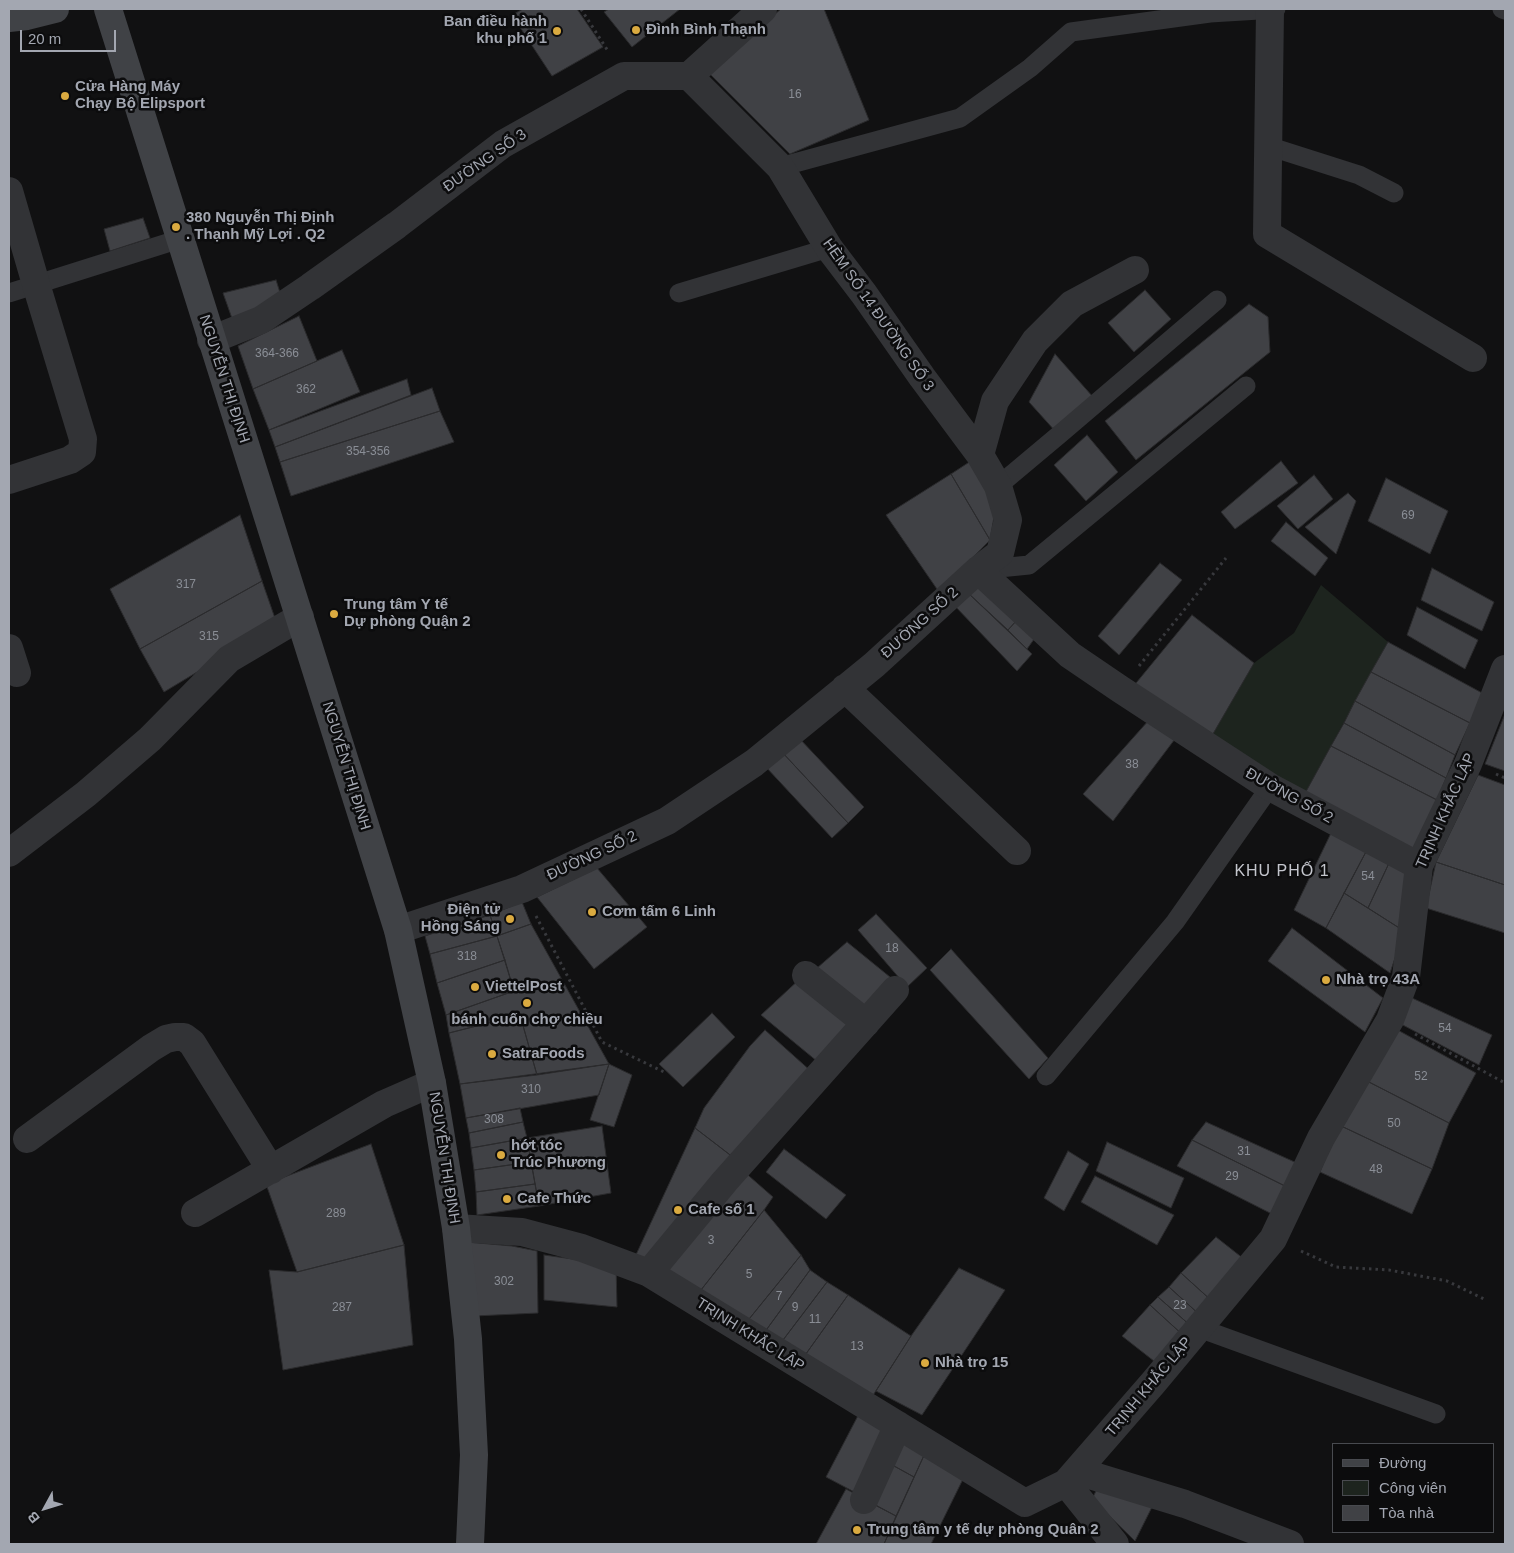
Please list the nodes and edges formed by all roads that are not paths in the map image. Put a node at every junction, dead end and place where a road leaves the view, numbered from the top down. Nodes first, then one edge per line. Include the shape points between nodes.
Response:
1 (55, 9) edge
2 (108, 9) edge
3 (763, 9) edge
4 (1273, 9) edge
5 (9, 18) edge
6 (689, 76) junction
7 (1268, 146) junction
8 (780, 167) junction
9 (9, 191) edge
10 (1394, 193) dead end
11 (180, 238) junction
12 (830, 248) junction
13 (1135, 270) dead end
14 (36, 284) junction
15 (9, 292) edge
16 (679, 293) dead end
17 (1216, 300) dead end
18 (212, 340) junction
19 (1474, 358) dead end
20 (1246, 386) dead end
21 (980, 455) junction
22 (9, 480) edge
23 (998, 486) junction
24 (978, 570) junction
25 (300, 617) junction
26 (1505, 669) edge
27 (845, 688) junction
28 (1270, 788) junction
29 (1017, 851) dead end
30 (9, 853) edge
31 (1420, 866) junction
32 (398, 930) junction
33 (806, 975) dead end
34 (895, 990) dead end
35 (866, 1023) junction
36 (1046, 1076) dead end
37 (432, 1083) junction
38 (27, 1138) dead end
39 (271, 1170) junction
40 (195, 1213) dead end
41 (456, 1228) junction
42 (649, 1273) junction
43 (1199, 1328) junction
44 (1436, 1414) dead end
45 (898, 1425) junction
46 (1071, 1477) junction
47 (864, 1500) dead end
48 (472, 1544) edge
49 (1115, 1544) edge
50 (1290, 1544) edge

1 - 5 main road
2 - 11 main road, NGUYỄN THỊ ĐỊNH
3 - 6 street
4 - 7 street
4 - 8 lane via 1210,13 1071,32 1030,68 960,118
6 - 8 street, HÈM SỐ 14 ĐƯỜNG SỐ 3
6 - 18 street, ĐƯỜNG SỐ 3 via 624,76 503,144 373,242 261,320
7 - 10 lane via 1359,175
7 - 19 street via 1267,234
8 - 12 street, HÈM SỐ 14 ĐƯỜNG SỐ 3
9 - 14 street
11 - 14 lane
11 - 18 main road, NGUYỄN THỊ ĐỊNH
12 - 16 lane
12 - 21 street, HÈM SỐ 14 ĐƯỜNG SỐ 3
13 - 21 street via 1072,304 1035,341 995,401
14 - 15 lane
14 - 22 street via 83,438 82,452 70,460
17 - 23 lane
18 - 25 main road, NGUYỄN THỊ ĐỊNH
20 - 24 lane via 1029,565
21 - 23 street, HÈM SỐ 14 ĐƯỜNG SỐ 3
23 - 24 street, HÈM SỐ 14 ĐƯỜNG SỐ 3 via 1008,520 1000,553
24 - 27 street, ĐƯỜNG SỐ 2
24 - 28 street, ĐƯỜNG SỐ 2 via 1070,655
25 - 30 street via 229,658 150,739 86,794
25 - 32 main road, NGUYỄN THỊ ĐỊNH
26 - 31 street, TRỊNH KHẮC LẬP via 1468,764
27 - 29 street
27 - 32 street, ĐƯỜNG SỐ 2 via 754,763 667,821 522,889
28 - 31 street, ĐƯỜNG SỐ 2
28 - 36 lane via 1175,922
31 - 43 street, TRỊNH KHẮC LẬP via 1406,976 1390,1020 1322,1138 1273,1239
32 - 37 main road, NGUYỄN THỊ ĐỊNH
33 - 35 street
34 - 35 street
35 - 42 street via 725,1181
37 - 39 street via 384,1104
37 - 41 main road, NGUYỄN THỊ ĐỊNH
38 - 39 street via 151,1048 166,1039 184,1037 192,1043
39 - 40 street
41 - 42 street, TRỊNH KHẮC LẬP via 522,1232 582,1248
41 - 48 main road, NGUYỄN THỊ ĐỊNH via 468,1339 474,1455
42 - 45 street, TRỊNH KHẮC LẬP
43 - 44 lane
43 - 46 street, TRỊNH KHẮC LẬP
45 - 46 street, TRỊNH KHẮC LẬP via 1026,1503
45 - 47 street
46 - 49 street
46 - 50 street via 1185,1504

